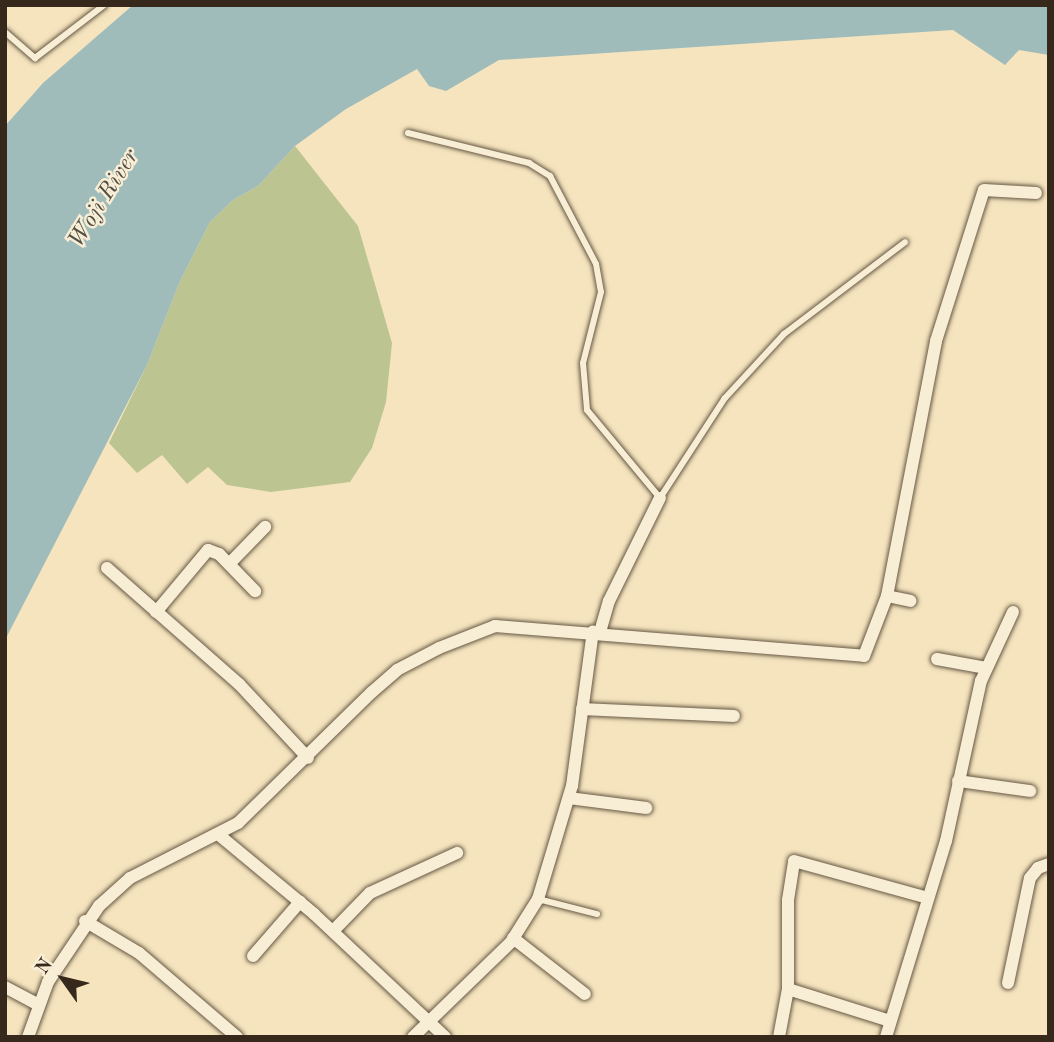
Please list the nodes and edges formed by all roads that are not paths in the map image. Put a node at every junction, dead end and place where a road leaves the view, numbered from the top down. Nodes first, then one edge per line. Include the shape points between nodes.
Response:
1 (104, 5) edge
2 (5, 32) edge
3 (408, 133) dead end
4 (1036, 193) dead end
5 (905, 242) dead end
6 (660, 498) junction
7 (265, 527) dead end
8 (229, 564) junction
9 (107, 568) dead end
10 (255, 592) dead end
11 (887, 596) junction
12 (910, 601) dead end
13 (156, 612) junction
14 (1013, 612) dead end
15 (596, 632) junction
16 (937, 659) dead end
17 (986, 668) junction
18 (582, 709) junction
19 (734, 716) dead end
20 (308, 758) junction
21 (958, 781) junction
22 (1030, 791) dead end
23 (569, 798) junction
24 (646, 808) dead end
25 (219, 835) junction
26 (457, 853) dead end
27 (1049, 864) edge
28 (928, 898) junction
29 (538, 899) junction
30 (300, 902) junction
31 (597, 914) dead end
32 (85, 921) junction
33 (333, 931) junction
34 (513, 938) junction
35 (253, 956) dead end
36 (1008, 983) dead end
37 (5, 987) edge
38 (788, 989) junction
39 (585, 994) dead end
40 (37, 1004) junction
41 (426, 1020) junction
42 (890, 1021) junction
43 (27, 1037) edge
44 (237, 1037) edge
45 (413, 1037) edge
46 (445, 1037) edge
47 (779, 1037) edge
48 (886, 1037) edge

1 - 2 lane via 35,58
3 - 6 lane via 529,163 550,176 596,264 601,292 583,363 587,410
4 - 11 street via 984,190 936,341
5 - 6 lane via 784,334 725,398
6 - 15 street
7 - 8 street
8 - 10 street
8 - 13 street via 208,550
9 - 13 street
11 - 12 street
11 - 15 street via 864,656
13 - 20 street via 239,684
14 - 17 street
15 - 18 street
15 - 20 street via 495,626 439,648 397,670
16 - 17 street
17 - 21 street
18 - 19 street
18 - 23 street
20 - 25 street
21 - 22 street
21 - 28 street
23 - 24 street
23 - 29 street
25 - 30 street
25 - 32 street via 130,878
26 - 33 street via 370,894
27 - 36 street via 1030,878
28 - 38 street via 794,861 788,900
28 - 42 street
29 - 31 lane
29 - 34 street
30 - 33 street
30 - 35 street
32 - 40 street
32 - 44 street via 139,953
33 - 41 street
34 - 39 street
34 - 41 street
37 - 40 street
38 - 42 street
38 - 47 street
40 - 43 street
41 - 45 street
41 - 46 street
42 - 48 street

